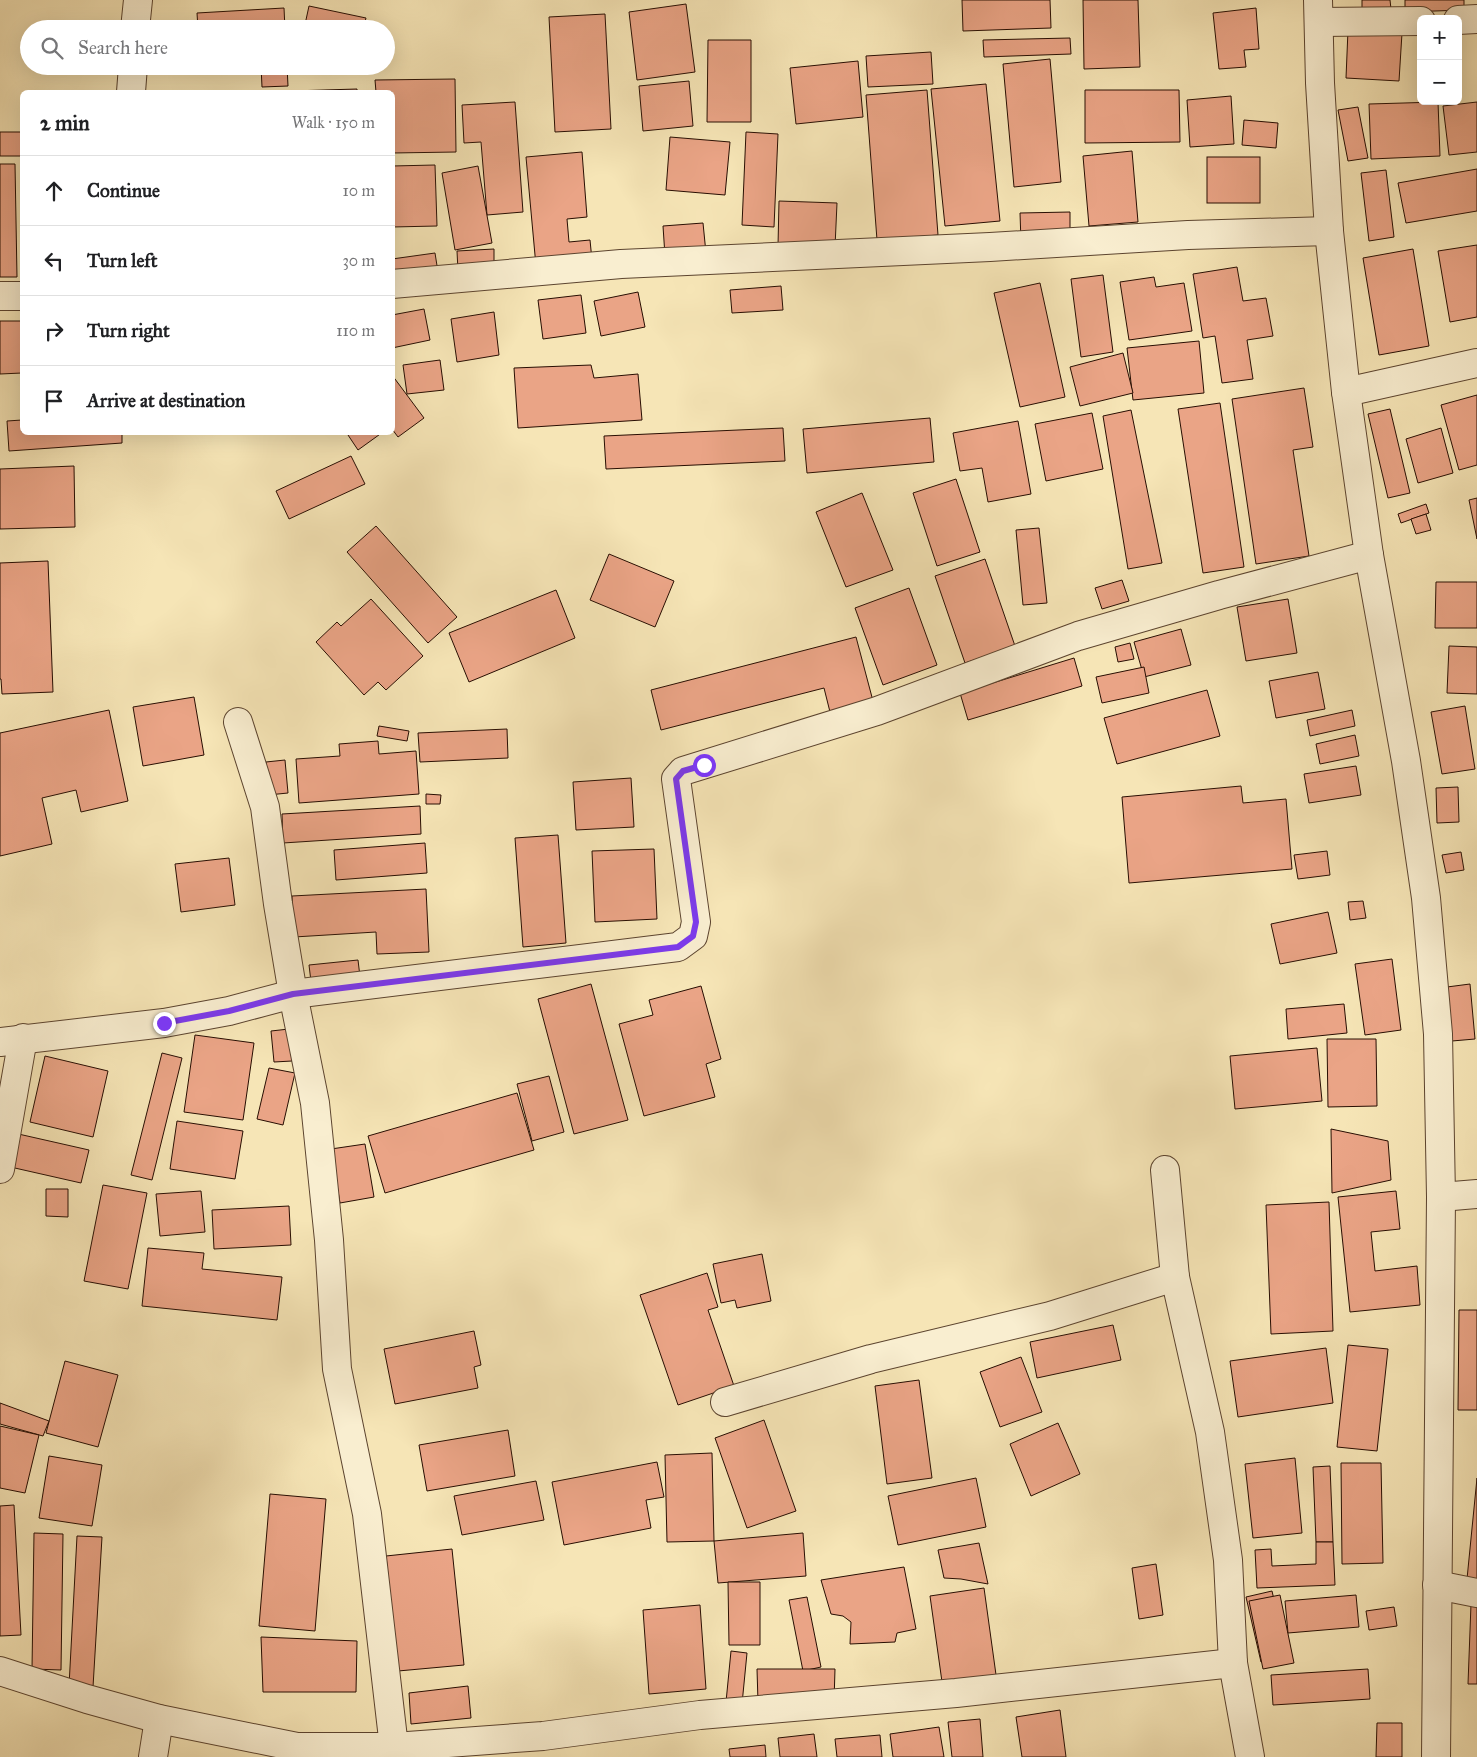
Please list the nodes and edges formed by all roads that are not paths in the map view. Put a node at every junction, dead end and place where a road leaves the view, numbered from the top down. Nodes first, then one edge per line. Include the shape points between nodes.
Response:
1 (138, 0) edge
2 (1318, 11) edge
3 (1477, 19) edge
4 (137, 20) edge
5 (1462, 20) edge
6 (1417, 21) edge
7 (132, 75) edge
8 (131, 90) edge
9 (1329, 231) junction
10 (395, 284) edge
11 (0, 296) edge
12 (20, 296) edge
13 (1477, 363) edge
14 (1346, 392) junction
15 (1369, 555) junction
16 (238, 722) dead end
17 (293, 994) junction
18 (12, 1040) edge
19 (0, 1169) edge
20 (1165, 1170) dead end
21 (1477, 1194) edge
22 (1441, 1197) junction
23 (1174, 1277) junction
24 (725, 1402) dead end
25 (1437, 1585) junction
26 (1477, 1593) edge
27 (1234, 1663) junction
28 (0, 1671) edge
29 (159, 1719) junction
30 (394, 1752) edge
31 (152, 1757) edge
32 (1250, 1757) edge
33 (1436, 1757) edge

1 - 4 street
2 - 6 street
2 - 9 street
3 - 5 street
7 - 8 street
9 - 10 street via 1188,235 621,264
9 - 14 street
11 - 12 street
13 - 14 street
14 - 15 street
15 - 17 street via 1078,636 877,711 683,771 676,779 696,922 693,936 678,947
15 - 22 street via 1406,761 1426,898 1438,1034
16 - 17 street via 265,807
17 - 18 street via 229,1011 164,1023
17 - 30 street via 315,1103 329,1240 336,1369 367,1514
18 - 19 street
20 - 23 street
21 - 22 street
22 - 25 street
23 - 24 street via 1050,1316 871,1359
23 - 27 street via 1210,1432 1228,1560
25 - 26 street
25 - 33 street
27 - 30 street via 956,1693 700,1715
27 - 32 street
28 - 29 street
29 - 30 street via 297,1747
29 - 31 street

